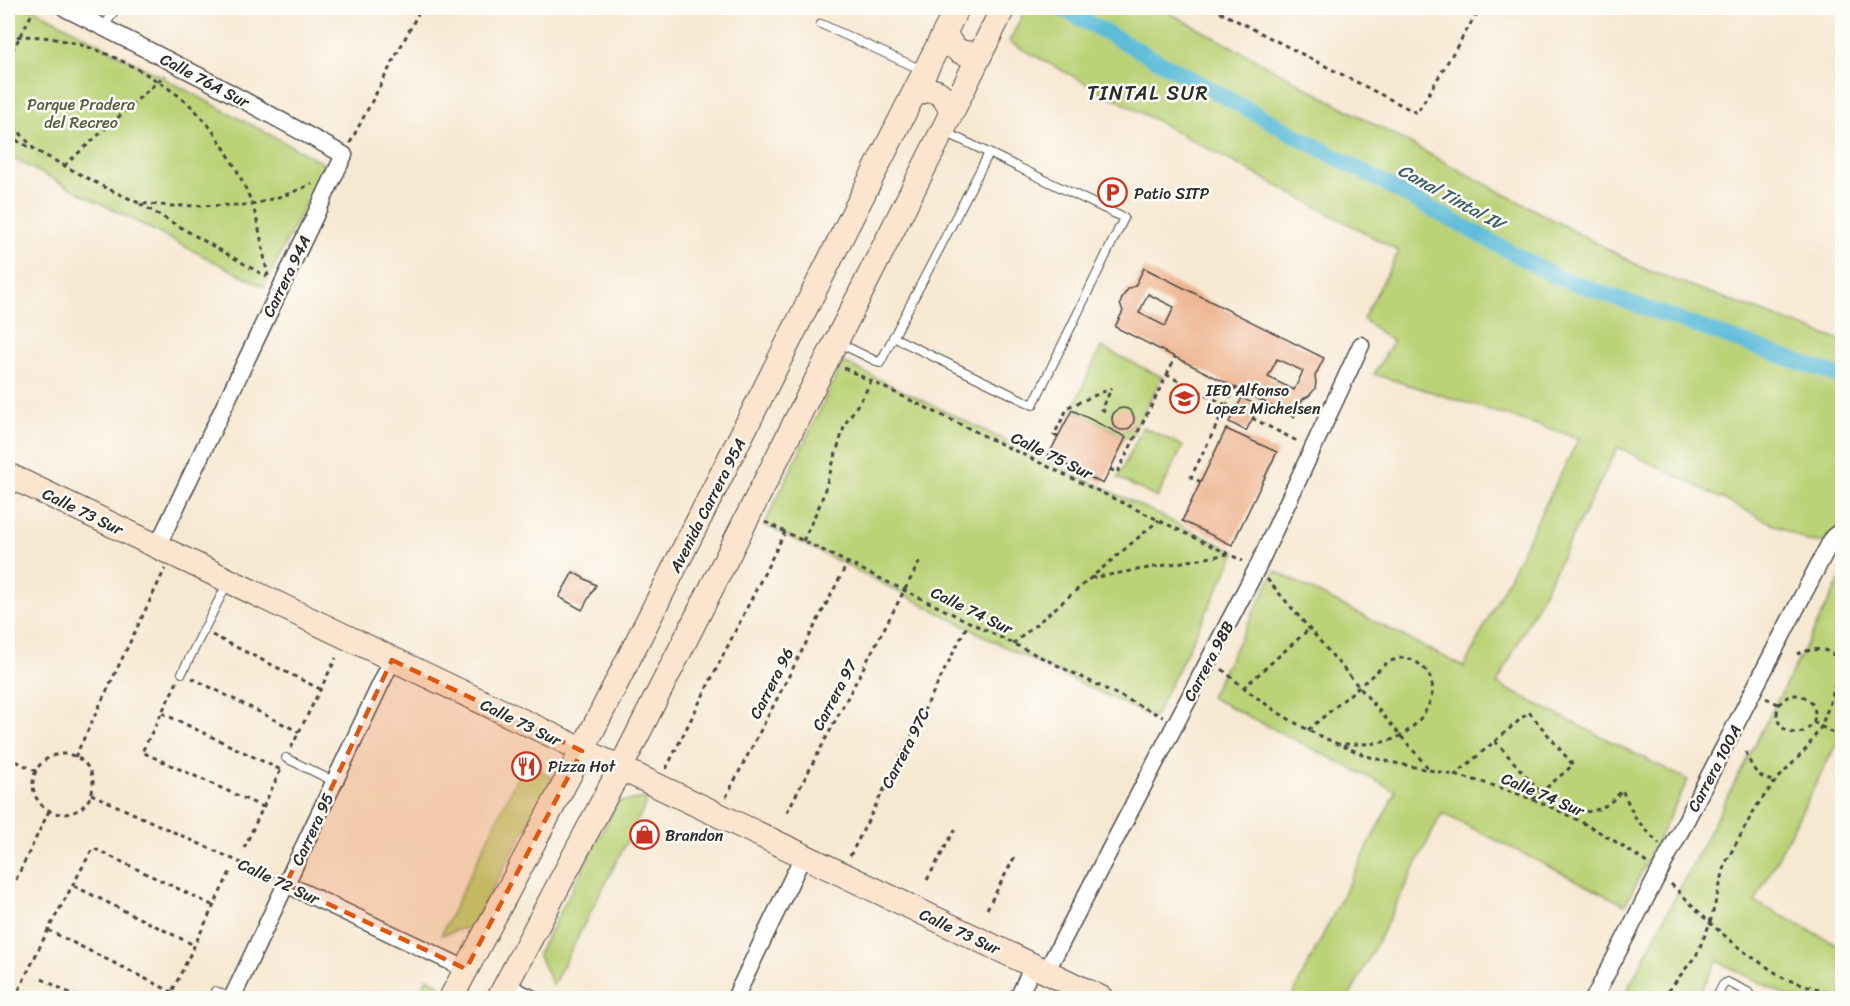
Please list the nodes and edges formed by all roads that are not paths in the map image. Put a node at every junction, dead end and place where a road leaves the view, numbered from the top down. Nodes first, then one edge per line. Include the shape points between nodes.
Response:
1 (65, 8) edge
2 (116, 8) edge
3 (1003, 8) edge
4 (948, 16) edge
5 (821, 24) dead end
6 (105, 27) junction
7 (981, 52) junction
8 (926, 72) junction
9 (915, 94) junction
10 (948, 121) junction
11 (989, 153) junction
12 (344, 155) joint
13 (893, 337) junction
14 (1361, 345) dead end
15 (836, 352) junction
16 (8, 475) edge
17 (1838, 534) edge
18 (165, 550) junction
19 (229, 581) junction
20 (392, 660) junction
21 (182, 673) road end
22 (582, 751) junction
23 (286, 758) dead end
24 (620, 769) junction
25 (335, 782) junction
26 (803, 856) junction
27 (286, 884) junction
28 (466, 969) junction
29 (1040, 969) junction
30 (215, 991) dead end
31 (502, 992) edge
32 (1752, 998) edge
33 (232, 999) edge
34 (451, 999) edge
35 (531, 999) edge
36 (735, 999) edge
37 (1018, 999) edge
38 (1101, 999) edge
39 (1594, 999) edge
40 (1716, 999) edge

1 - 6 street, Calle 76A Sur
2 - 6 lane
3 - 7 main road
4 - 7 main road via 948,41 961,53
4 - 8 main road, Avenida Carrera 95A
5 - 8 lane
6 - 12 street, Calle 76A Sur
7 - 10 main road
8 - 9 main road, Avenida Carrera 95A
9 - 10 main road via 935,91 944,97
9 - 22 main road, Avenida Carrera 95A
10 - 11 lane
10 - 15 main road
11 - 13 lane
11 - 13 lane via 1125,218 1034,405
12 - 18 street, Carrera 94A via 275,281
13 - 15 lane via 880,363
14 - 29 street, Carrera 98B via 1257,568
15 - 24 main road
16 - 18 main road, Calle 73 Sur
17 - 39 street, Carrera 100A
18 - 19 main road, Calle 73 Sur
19 - 20 main road, Calle 73 Sur
19 - 21 lane
20 - 22 main road, Calle 73 Sur
20 - 25 street, Carrera 95
22 - 24 main road, Calle 73 Sur
22 - 28 main road, Avenida Carrera 95A
23 - 25 lane
24 - 26 main road, Calle 73 Sur
24 - 31 main road
25 - 27 street, Carrera 95
26 - 29 main road, Calle 73 Sur
26 - 36 street
27 - 28 street, Calle 72 Sur
27 - 33 street, Carrera 95
28 - 34 main road, Avenida Carrera 95A
29 - 37 street, Carrera 98B
29 - 38 main road, Calle 73 Sur
30 - 33 lane
31 - 35 street
32 - 40 lane via 1727,982

